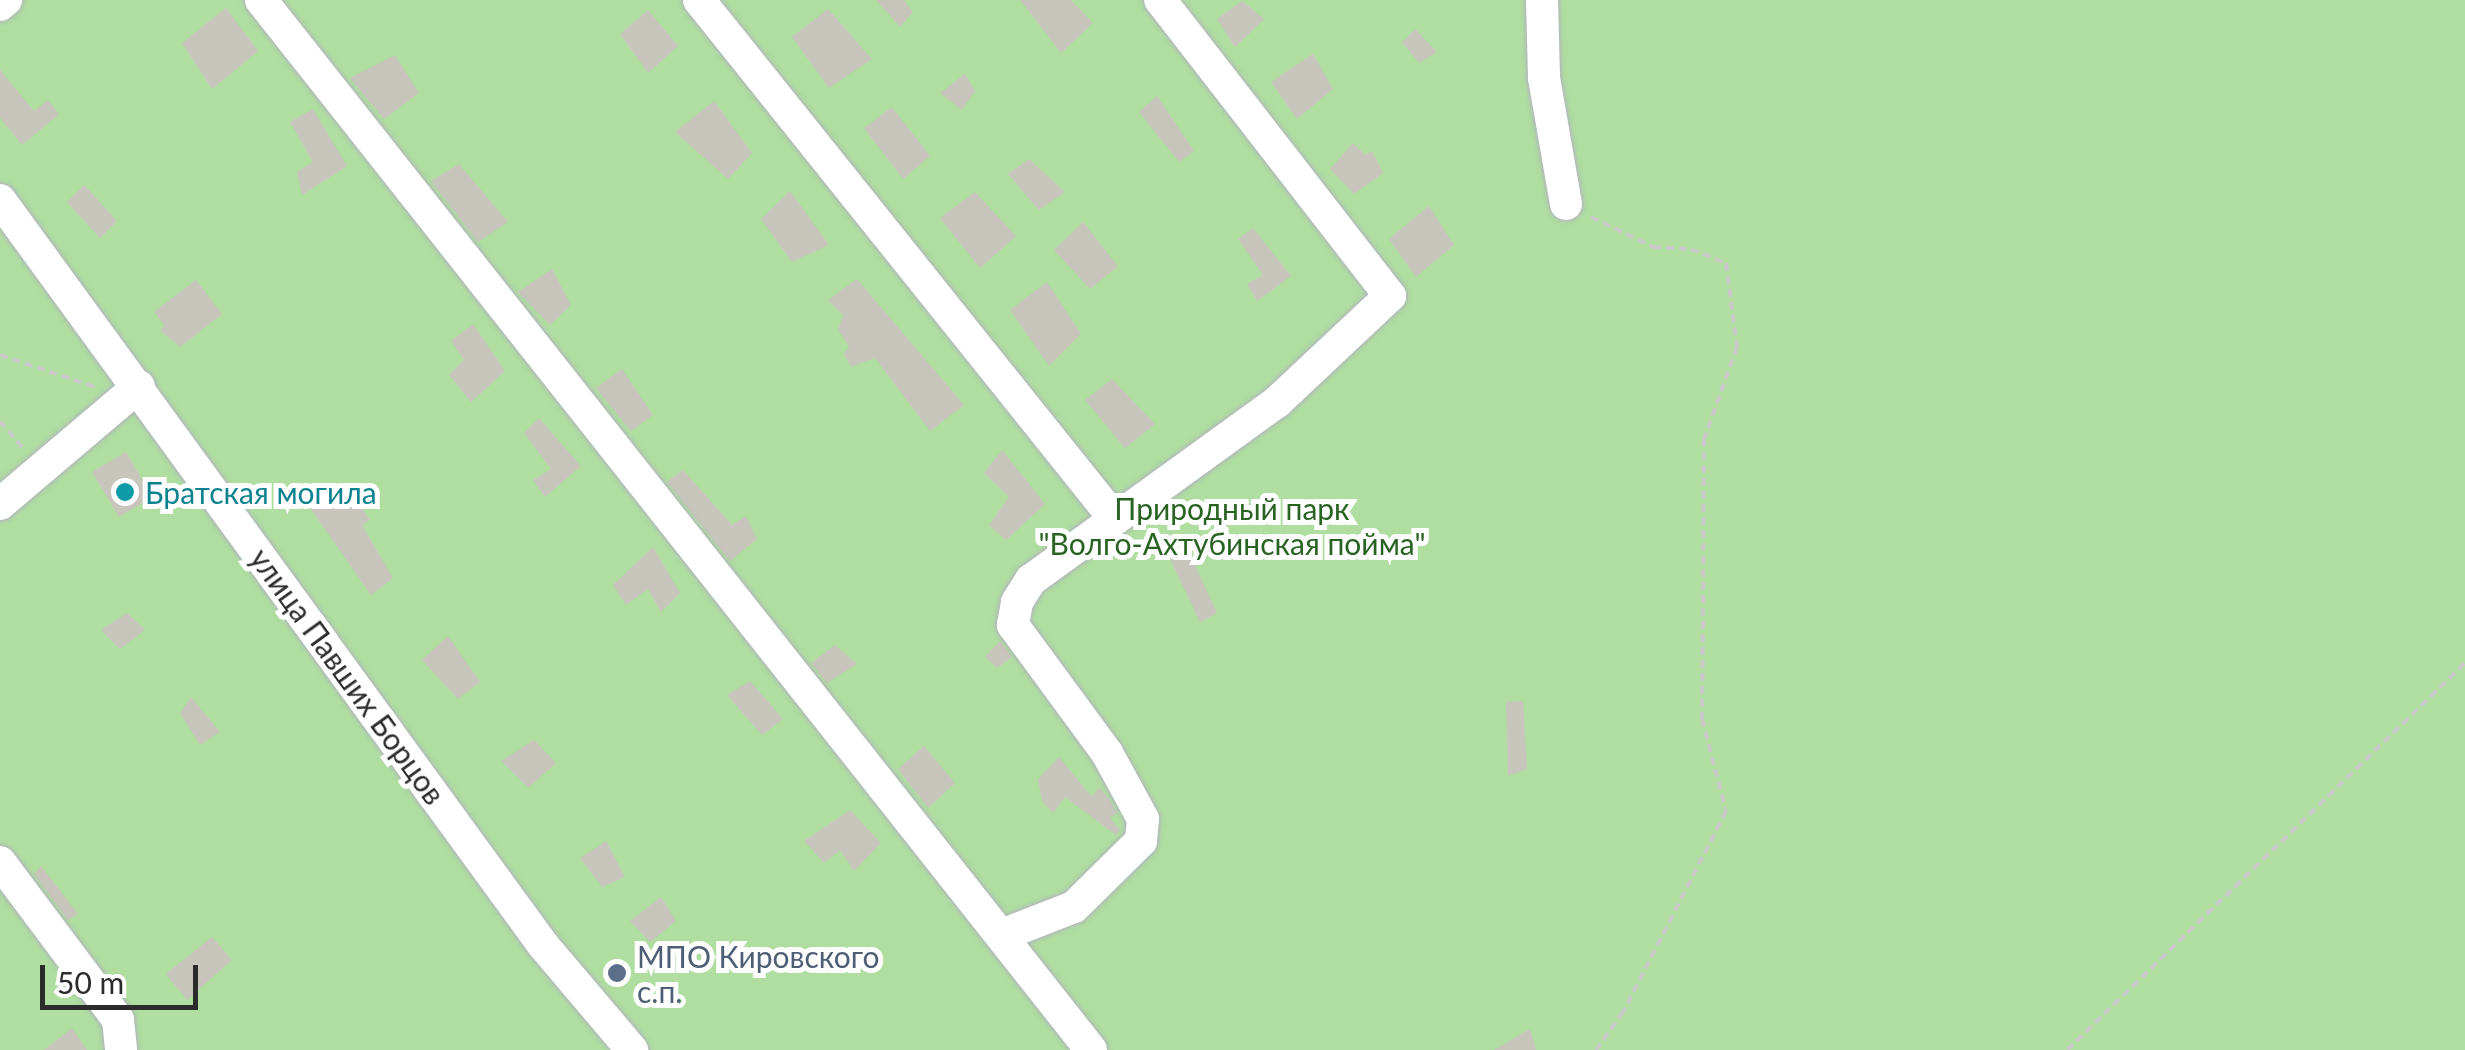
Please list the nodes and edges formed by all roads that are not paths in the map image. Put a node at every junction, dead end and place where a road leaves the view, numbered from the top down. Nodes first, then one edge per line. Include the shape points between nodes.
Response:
1 (6, 0) edge
2 (261, 0) edge
3 (700, 0) edge
4 (1160, 0) edge
5 (1542, 0) edge
6 (0, 5) edge
7 (0, 200) edge
8 (1566, 204) road end
9 (132, 392) junction
10 (0, 504) edge
11 (1114, 518) junction
12 (0, 862) edge
13 (1002, 935) junction
14 (120, 1050) edge
15 (632, 1050) edge
16 (1091, 1050) edge

1 - 6 street
2 - 13 street
3 - 11 street
4 - 11 street via 1390,296 1277,402
5 - 8 street via 1544,78
7 - 9 street, улица Павших Борцов
9 - 10 street
9 - 15 street, улица Павших Борцов via 543,944
11 - 13 street via 1031,580 1017,602 1014,625 1107,753 1143,818 1141,841 1074,907
12 - 14 street via 118,1020
13 - 16 street

